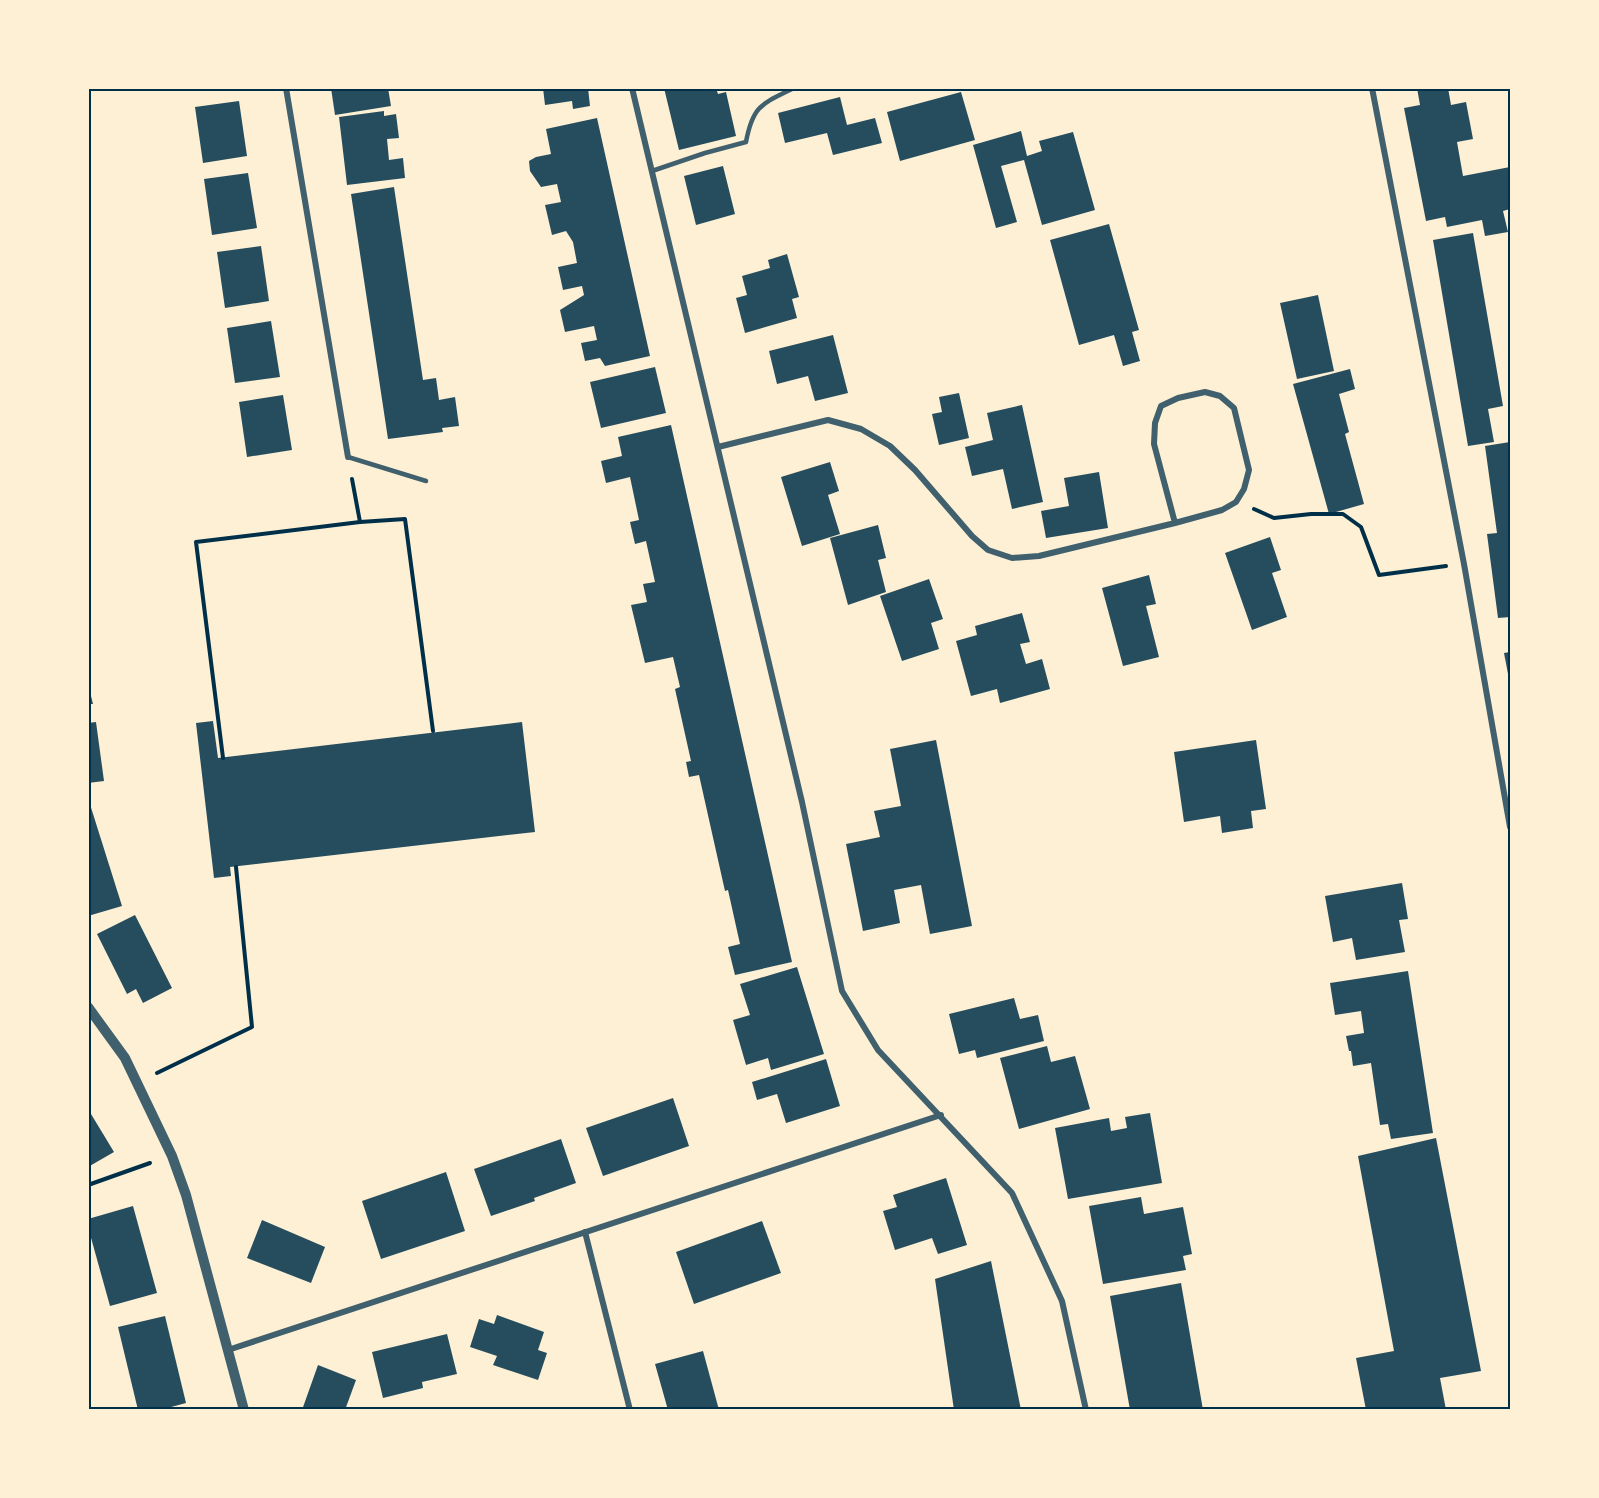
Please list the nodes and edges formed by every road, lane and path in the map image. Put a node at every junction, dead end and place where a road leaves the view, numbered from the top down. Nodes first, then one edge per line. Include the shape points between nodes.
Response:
1 (286, 88) edge
2 (632, 88) edge
3 (794, 88) edge
4 (1372, 88) edge
5 (652, 171) junction
6 (718, 447) junction
7 (348, 457) junction
8 (426, 481) dead end
9 (1236, 502) junction
10 (360, 522) junction
11 (1175, 523) junction
12 (1464, 564) junction
13 (433, 731) dead end
14 (223, 758) dead end
15 (1510, 827) edge
16 (236, 867) dead end
17 (88, 1007) edge
18 (138, 1084) junction
19 (941, 1114) junction
20 (172, 1156) junction
21 (88, 1185) edge
22 (585, 1232) junction
23 (228, 1350) junction
24 (244, 1410) edge
25 (630, 1410) edge
26 (1086, 1410) edge

1 - 7 street
2 - 5 street
3 - 5 lane via 757,110 746,142
4 - 12 street
5 - 6 street
6 - 11 street via 828,420 861,429 890,446 915,470 972,536 988,549 1012,558 1039,556
6 - 19 street via 802,802 842,991 878,1050
7 - 8 lane
7 - 10 path
9 - 11 street via 1222,510
9 - 11 street via 1249,470 1234,408 1220,396 1205,392 1178,398 1161,406 1154,444
9 - 12 path via 1274,518 1343,514 1361,528 1379,575
10 - 13 path via 405,519
10 - 14 path via 195,542
12 - 15 street
16 - 18 path via 252,1027
17 - 18 street via 125,1058
18 - 20 street
19 - 22 street
19 - 26 street via 1012,1192 1062,1301
20 - 21 path
20 - 23 street
22 - 23 street
22 - 25 street
23 - 24 street

